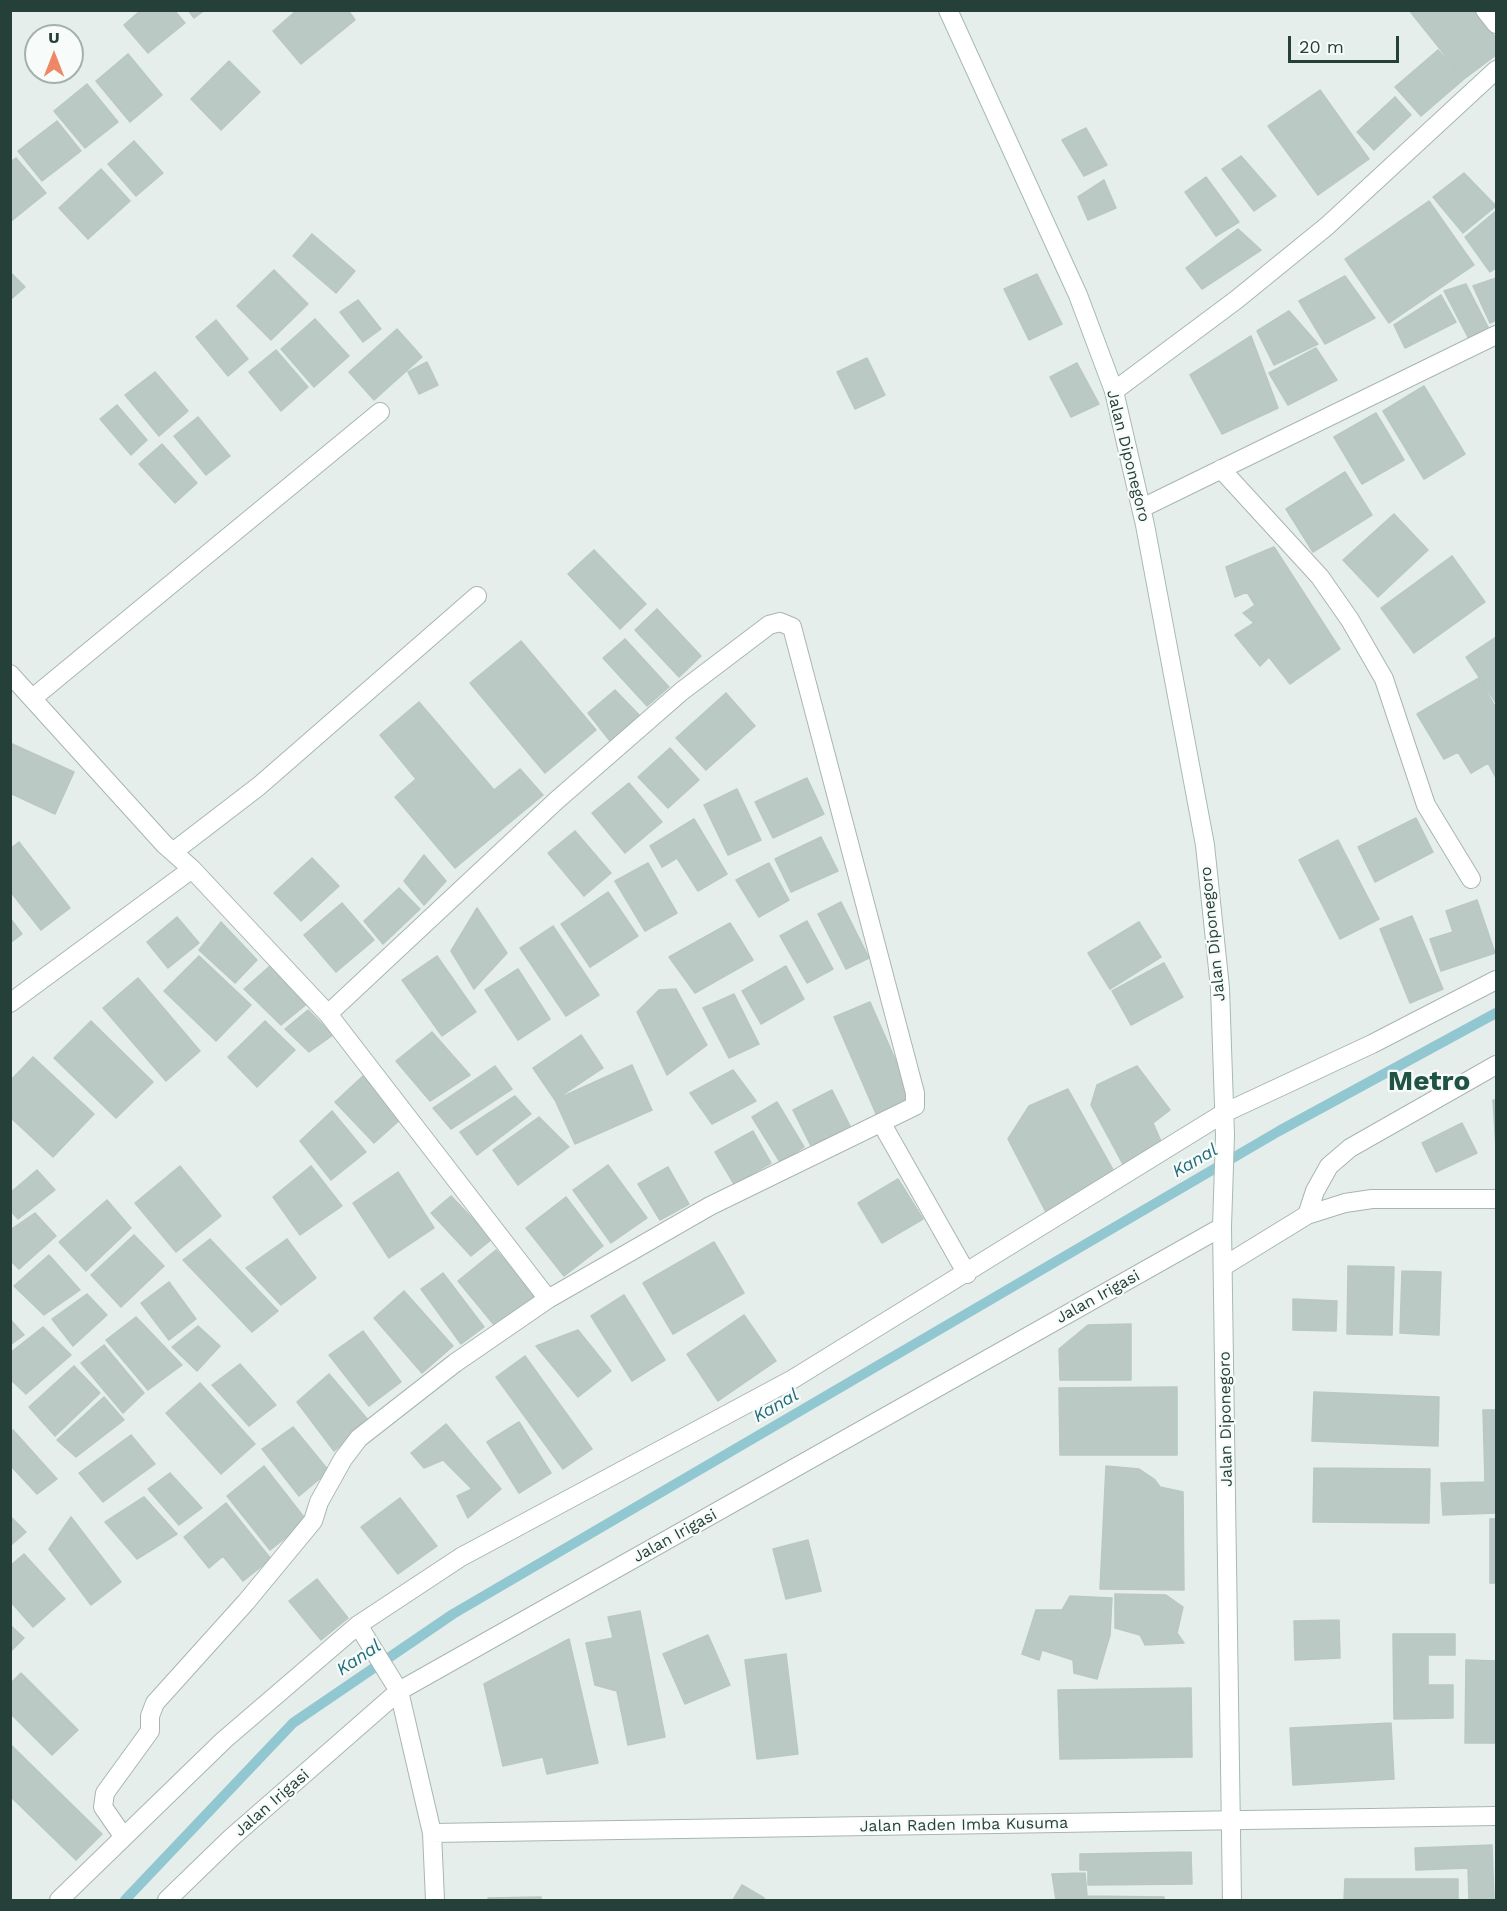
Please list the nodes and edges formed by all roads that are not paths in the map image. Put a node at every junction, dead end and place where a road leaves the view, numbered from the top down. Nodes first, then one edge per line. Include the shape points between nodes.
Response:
1 (948, 10) edge
2 (1485, 10) edge
3 (1497, 24) edge
4 (1497, 70) edge
5 (1497, 334) edge
6 (1113, 391) junction
7 (380, 412) dead end
8 (1221, 469) junction
9 (1142, 508) junction
10 (477, 596) dead end
11 (10, 674) edge
12 (34, 697) junction
13 (173, 852) junction
14 (192, 869) junction
15 (1471, 879) dead end
16 (1497, 980) edge
17 (10, 1004) edge
18 (328, 1014) junction
19 (1497, 1065) edge
20 (1224, 1113) junction
21 (882, 1124) junction
22 (1497, 1199) edge
23 (1307, 1215) junction
24 (1223, 1220) junction
25 (1224, 1266) junction
26 (967, 1274) junction
27 (548, 1299) junction
28 (359, 1628) junction
29 (396, 1688) junction
30 (1497, 1816) edge
31 (1232, 1821) junction
32 (432, 1833) junction
33 (123, 1836) junction
34 (59, 1900) edge
35 (167, 1900) edge
36 (435, 1900) edge
37 (1232, 1900) edge

1 - 6 street, Jalan Diponegoro via 1078,295
2 - 3 street
4 - 6 street via 1327,226 1236,300
5 - 8 street
6 - 9 street, Jalan Diponegoro
7 - 12 street
8 - 9 street
8 - 15 street via 1320,577 1350,620 1384,679 1426,805
9 - 20 street, Jalan Diponegoro via 1205,846 1220,988
10 - 13 street via 259,786
11 - 12 street
12 - 13 street
13 - 14 street
14 - 17 street
14 - 18 street
16 - 20 street
18 - 21 street via 557,800 682,691 769,625 780,622 792,627 917,1100 912,1110
18 - 27 street
19 - 23 street via 1350,1148 1329,1166
20 - 24 street, Jalan Diponegoro
20 - 26 street
21 - 26 street
21 - 27 street via 711,1206
22 - 23 street via 1372,1199
23 - 25 street
24 - 25 street, Jalan Diponegoro
24 - 29 street, Jalan Irigasi
25 - 31 street, Jalan Diponegoro
26 - 28 street via 793,1379 461,1557
27 - 33 street via 455,1363 359,1438 319,1502 313,1521 155,1703 150,1731 105,1793 103,1807
28 - 29 street
28 - 33 street via 224,1740
29 - 32 street
29 - 35 street, Jalan Irigasi
30 - 31 street, Jalan Raden Imba Kusuma
31 - 32 street, Jalan Raden Imba Kusuma
31 - 37 street, Jalan Diponegoro
32 - 36 street
33 - 34 street

